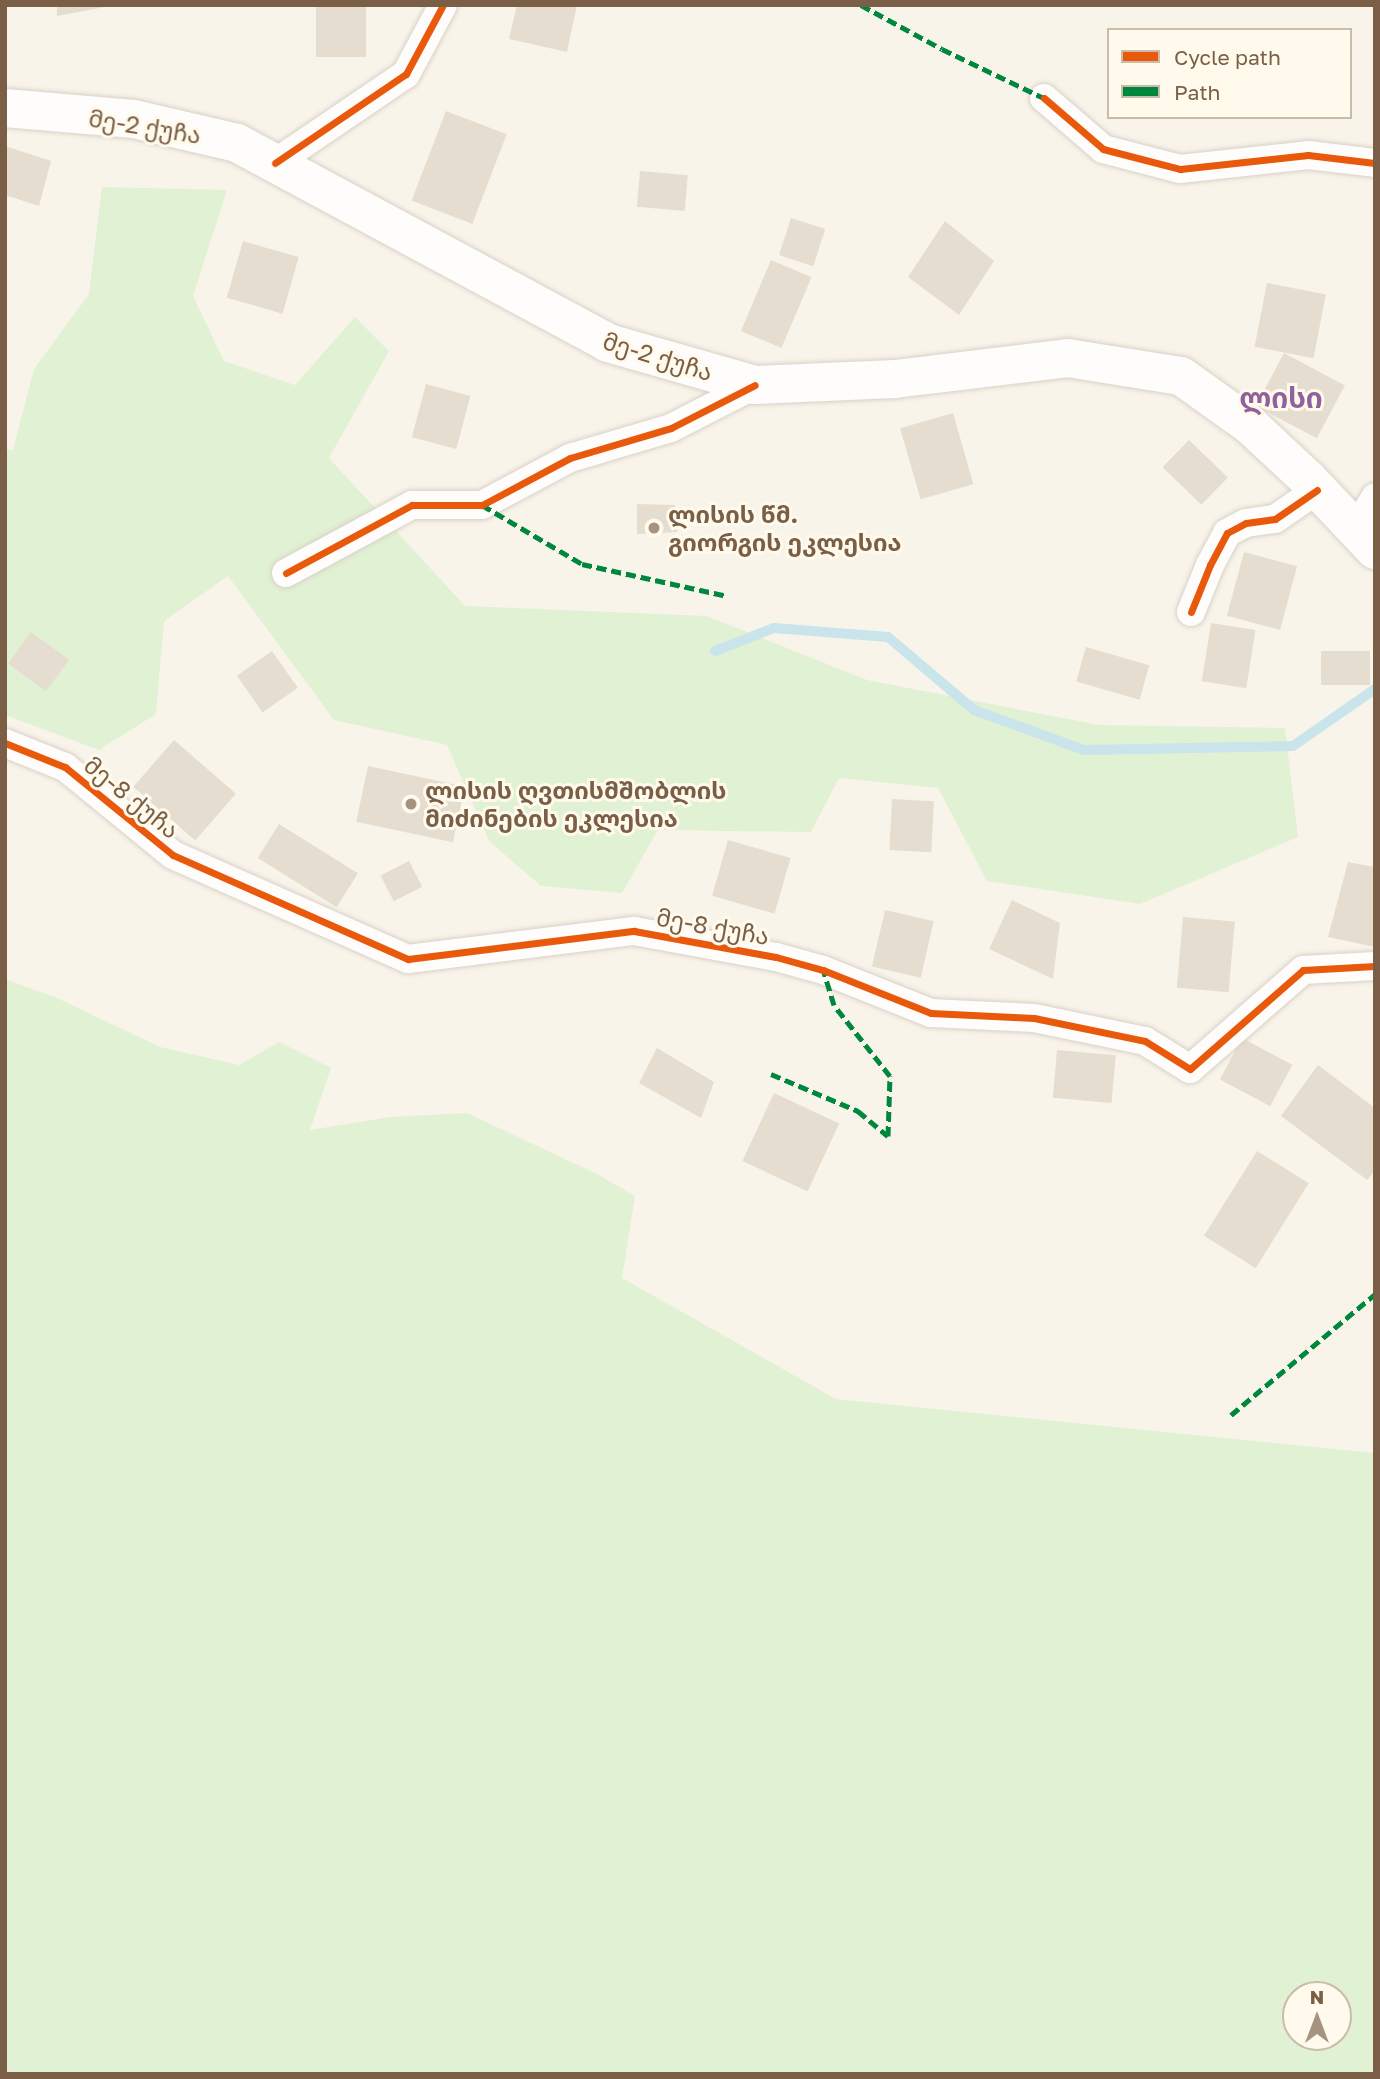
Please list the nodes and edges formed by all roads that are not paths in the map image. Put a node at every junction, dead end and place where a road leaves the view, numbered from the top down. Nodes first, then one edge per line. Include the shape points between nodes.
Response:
1 (443, 5) edge
2 (1044, 98) dead end
3 (5, 108) edge
4 (275, 163) junction
5 (1375, 163) edge
6 (755, 385) junction
7 (1317, 490) junction
8 (1369, 525) edge
9 (286, 573) dead end
10 (1191, 612) dead end
11 (5, 743) edge
12 (1375, 966) edge

1 - 4 street via 407,74
2 - 5 street via 1103,149 1180,169 1308,155
3 - 4 main road, მე-2 ქუჩა via 134,119 237,143
4 - 6 main road, მე-2 ქუჩა via 608,344
6 - 7 main road, მე-2 ქუჩა via 895,379 1068,358 1181,376 1251,426
6 - 9 street via 671,428 570,458 482,505 412,505
7 - 8 main road, მე-2 ქუჩა
7 - 10 street via 1275,519 1246,523 1227,533
11 - 12 street, მე-8 ქუჩა via 65,767 173,855 408,959 634,931 822,970 931,1013 1034,1018 1144,1041 1190,1069 1303,970

